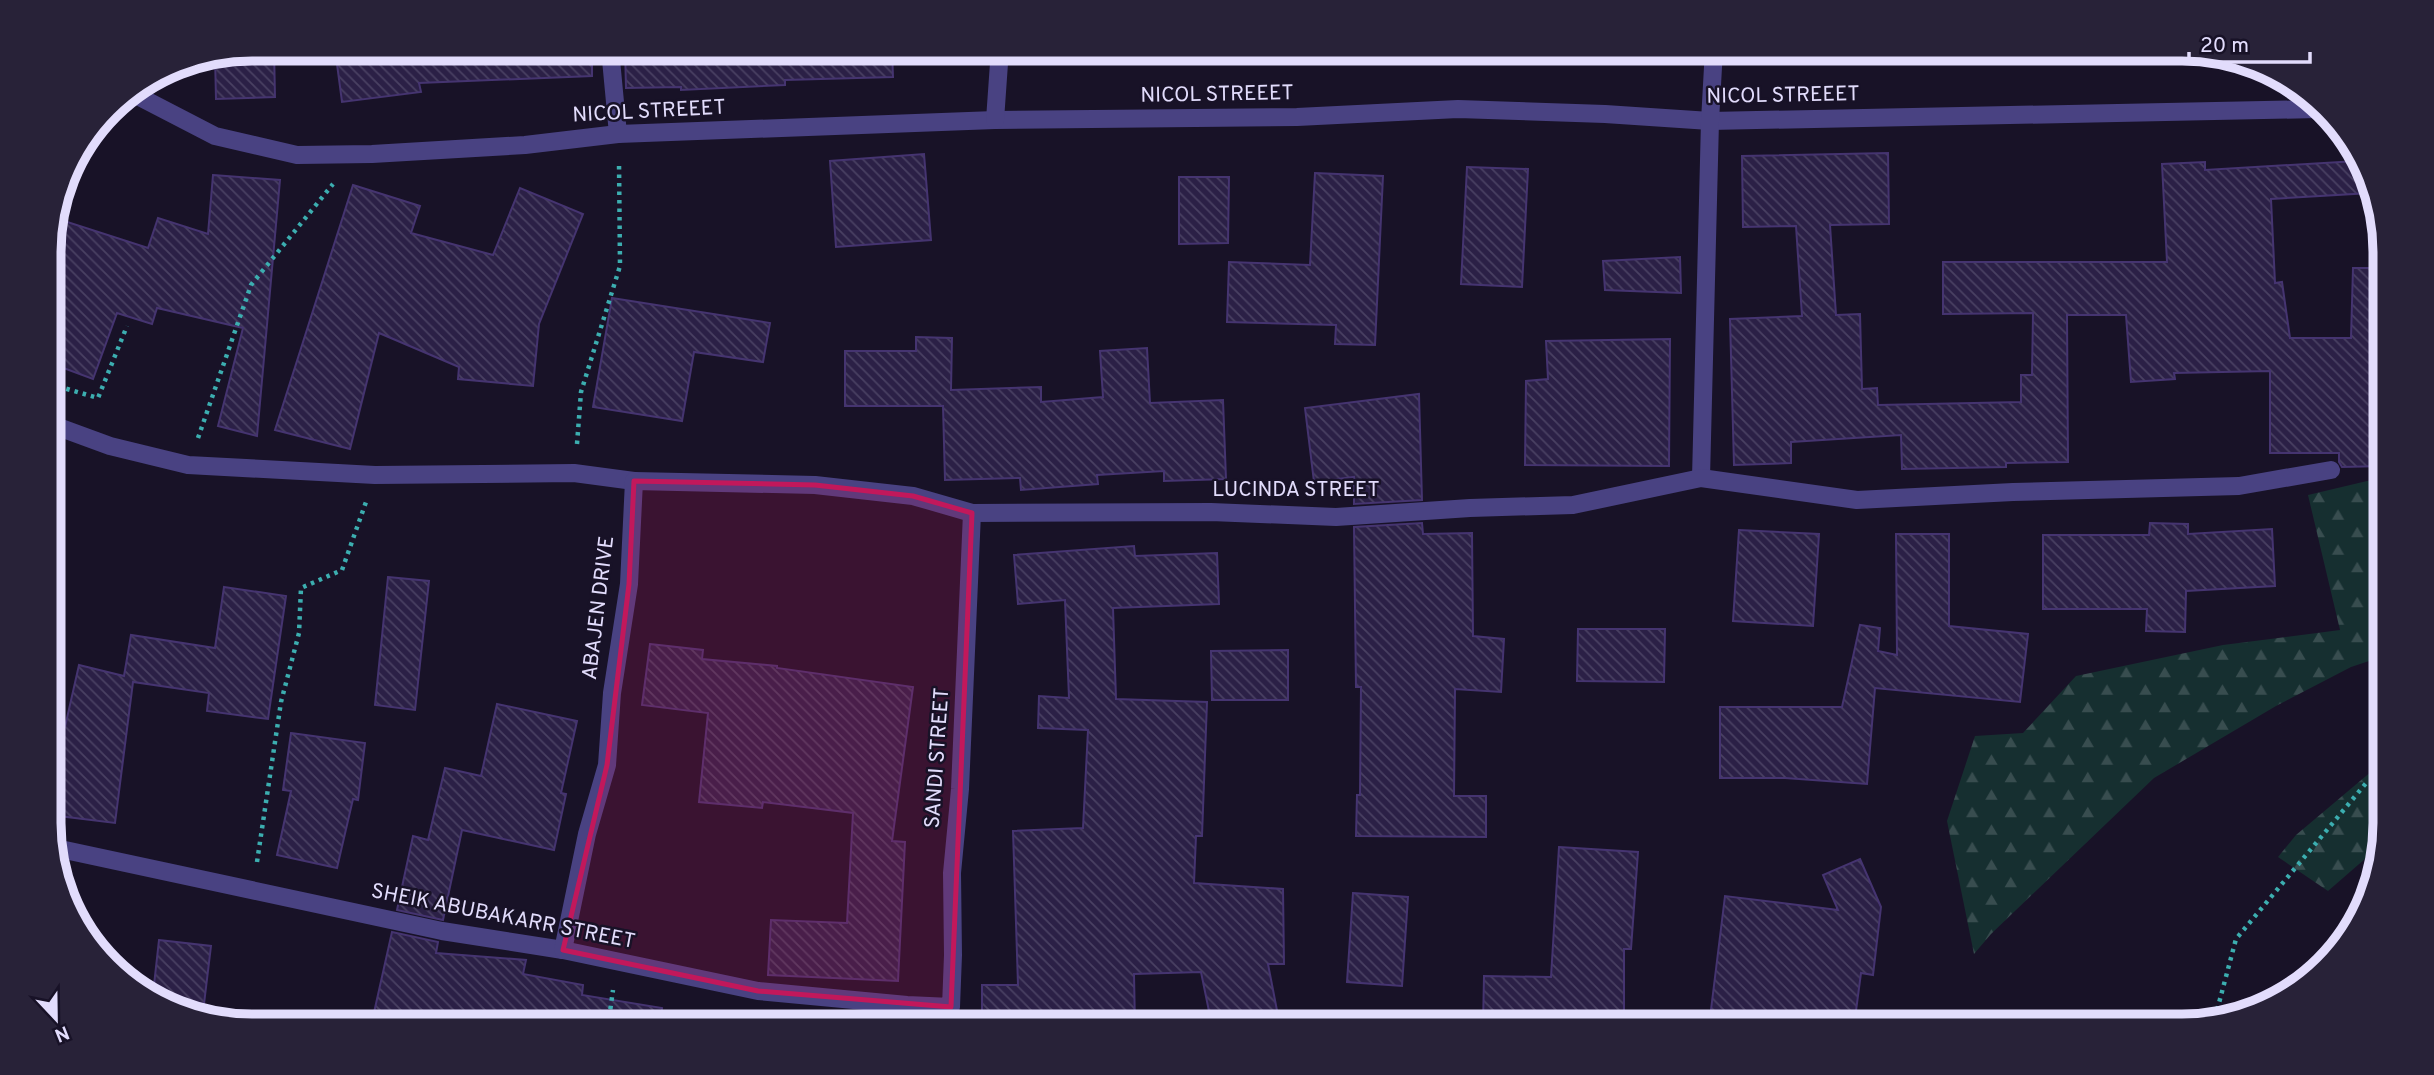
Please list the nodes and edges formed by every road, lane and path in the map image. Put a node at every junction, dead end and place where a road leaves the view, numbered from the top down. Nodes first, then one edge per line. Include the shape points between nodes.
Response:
1 (1713, 61) edge
2 (611, 62) edge
3 (999, 62) edge
4 (140, 97) edge
5 (2308, 109) edge
6 (995, 120) junction
7 (1710, 121) junction
8 (618, 134) junction
9 (372, 155) junction
10 (621, 194) dead end
11 (127, 326) dead end
12 (62, 387) edge
13 (62, 428) edge
14 (188, 465) junction
15 (2332, 470) dead end
16 (574, 473) junction
17 (375, 475) junction
18 (1701, 478) junction
19 (634, 481) junction
20 (972, 513) junction
21 (2368, 782) dead end
22 (63, 850) edge
23 (253, 890) junction
24 (563, 950) junction
25 (951, 1007) joint
26 (2218, 1010) edge

1 - 7 street
2 - 8 street
3 - 6 street
4 - 9 street, NICOL STREEET via 215,136 297,155
5 - 7 street, NICOL STREEET
6 - 7 street, NICOL STREEET via 1297,117 1458,109
6 - 8 street, NICOL STREEET
7 - 18 street
8 - 9 street, NICOL STREEET
9 - 14 path via 334,183 251,285
10 - 16 path via 620,267 581,392
11 - 12 path via 97,398
13 - 14 street via 110,446
14 - 17 street
15 - 18 street, LUCINDA STREET via 2239,486 1857,500
16 - 17 street
16 - 19 street
17 - 23 path via 342,570 301,588 299,633 281,702
18 - 20 street, LUCINDA STREET via 1573,505 1336,517 1211,512
19 - 20 street via 815,485 913,496
19 - 24 street, ABAJEN DRIVE via 629,584 612,693 607,765
20 - 25 street, SANDI STREET via 952,873
21 - 26 path via 2236,939
22 - 23 street, SHEIK ABUBAKARR STREET
23 - 24 street, SHEIK ABUBAKARR STREET via 442,931
24 - 25 street, SHEIK ABUBAKARR STREET via 758,991

